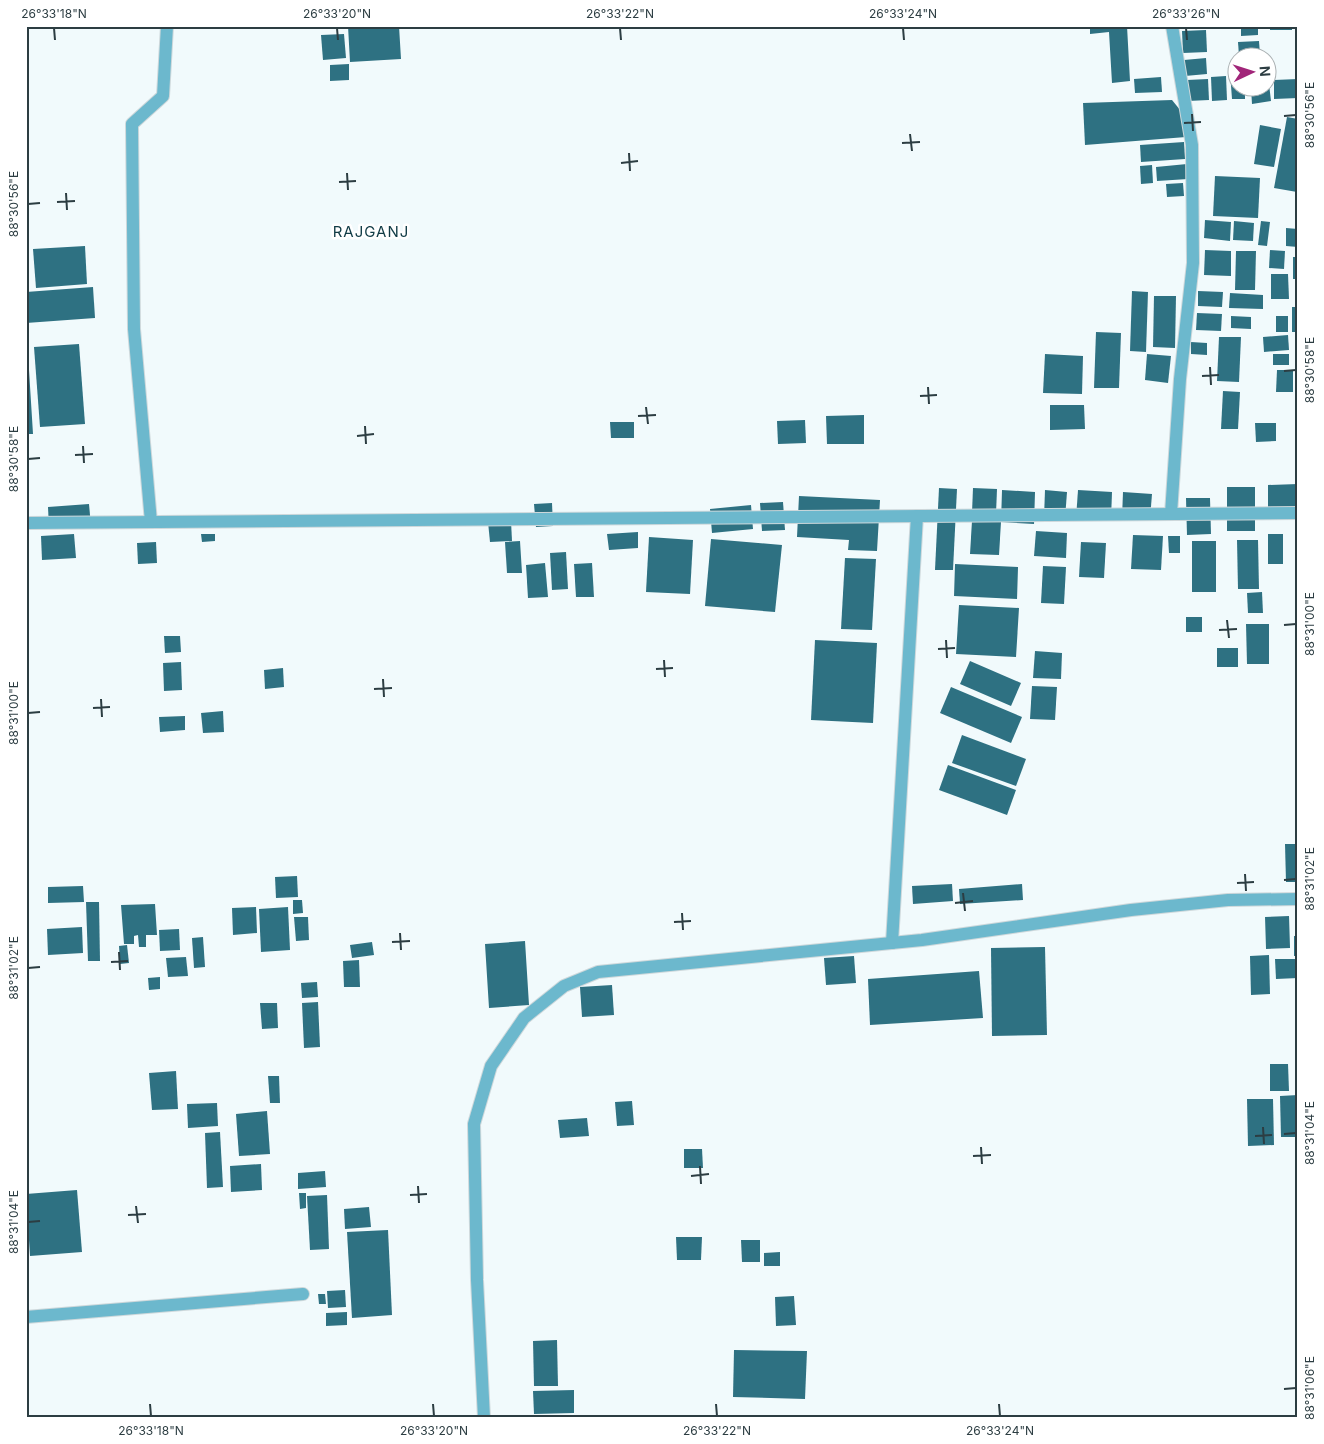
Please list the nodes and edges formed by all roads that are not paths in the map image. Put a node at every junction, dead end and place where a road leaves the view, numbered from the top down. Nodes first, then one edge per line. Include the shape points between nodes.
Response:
1 (167, 26) edge
2 (1172, 26) edge
3 (1298, 513) edge
4 (1171, 514) junction
5 (917, 516) junction
6 (151, 522) junction
7 (26, 523) edge
8 (1298, 899) edge
9 (892, 943) junction
10 (303, 1294) dead end
11 (26, 1317) edge
12 (484, 1418) edge

1 - 6 street via 163,96 132,124 134,329
2 - 4 street via 1192,145 1192,262
3 - 4 street
4 - 5 street
5 - 6 street
5 - 9 street
6 - 7 street
8 - 9 street via 1228,900 1131,910
9 - 12 street via 598,972 564,986 524,1018 491,1066 474,1124
10 - 11 street

